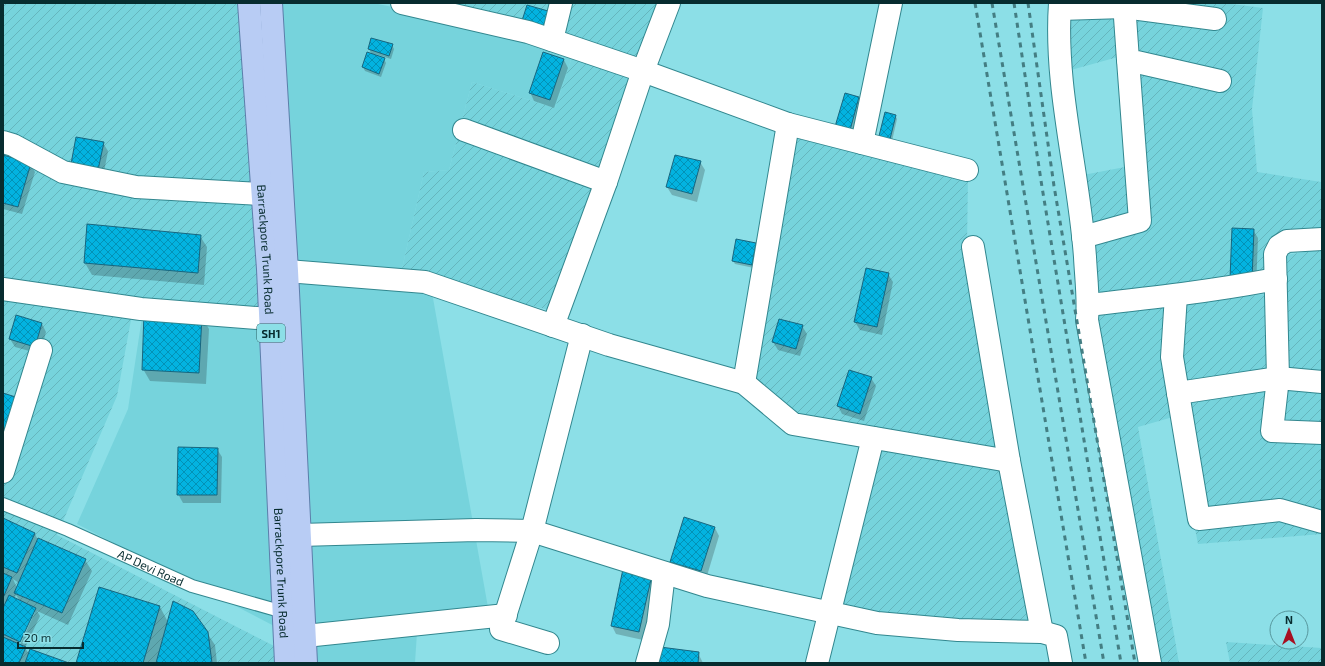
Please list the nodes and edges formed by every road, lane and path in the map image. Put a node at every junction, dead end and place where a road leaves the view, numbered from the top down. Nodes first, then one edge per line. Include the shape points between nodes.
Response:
1 (248, 3) edge
2 (271, 3) edge
3 (402, 3) edge
4 (561, 3) edge
5 (669, 3) edge
6 (891, 3) edge
7 (1124, 5) edge
8 (1060, 6) edge
9 (438, 8) edge
10 (1215, 19) dead end
11 (552, 40) junction
12 (1128, 60) junction
13 (643, 71) junction
14 (1220, 81) dead end
15 (788, 124) junction
16 (464, 130) dead end
17 (3, 142) edge
18 (862, 143) junction
19 (967, 170) dead end
20 (606, 182) junction
21 (262, 194) junction
22 (1083, 237) junction
23 (1322, 239) edge
24 (973, 247) dead end
25 (287, 271) junction
26 (1276, 279) junction
27 (3, 289) edge
28 (1176, 295) junction
29 (1088, 305) junction
30 (270, 319) junction
31 (553, 326) junction
32 (582, 335) junction
33 (41, 350) dead end
34 (1278, 378) junction
35 (1322, 382) edge
36 (744, 383) junction
37 (1178, 393) junction
38 (1322, 433) edge
39 (873, 438) junction
40 (1009, 461) junction
41 (3, 472) edge
42 (3, 504) edge
43 (1322, 522) edge
44 (532, 531) junction
45 (300, 535) junction
46 (664, 573) junction
47 (283, 612) junction
48 (830, 613) junction
49 (506, 615) junction
50 (298, 631) junction
51 (1042, 632) junction
52 (548, 643) dead end
53 (286, 663) edge
54 (306, 663) edge
55 (647, 663) edge
56 (817, 663) edge
57 (1061, 663) edge
58 (1150, 663) edge

1 - 21 main road, Barrackpore Trunk Road / SH1
2 - 25 main road, Barrackpore Trunk Road / SH1
3 - 9 street
4 - 11 street
5 - 13 street
6 - 18 street
7 - 8 street
7 - 10 street
7 - 12 street
8 - 22 street via 1060,71
9 - 11 street
11 - 13 street
12 - 14 street
12 - 22 street via 1140,221
13 - 15 street
13 - 20 street
15 - 18 street
15 - 36 street
16 - 20 street
17 - 21 street via 63,172 136,187
18 - 19 street
20 - 31 street
21 - 30 main road, Barrackpore Trunk Road / SH1
22 - 29 street
23 - 26 street via 1287,241 1279,246 1275,254
24 - 40 street
25 - 31 street via 425,282
25 - 45 main road, Barrackpore Trunk Road / SH1
26 - 28 street
26 - 34 street
27 - 30 street via 141,309
28 - 29 street
28 - 37 street via 1172,357
29 - 58 street via 1087,320
30 - 47 main road, Barrackpore Trunk Road / SH1
31 - 32 street
32 - 36 street
32 - 44 street
33 - 41 street
34 - 35 street
34 - 37 street
34 - 38 street via 1272,431
36 - 39 street via 793,424
37 - 43 street via 1199,519 1280,510
39 - 40 street
39 - 48 street
40 - 51 street
42 - 47 lane, AP Devi Road via 68,530 192,586
44 - 45 street
44 - 46 street
44 - 49 street
45 - 50 main road, Barrackpore Trunk Road / SH1
46 - 48 street via 707,586
46 - 55 street via 658,624
47 - 50 main road, Barrackpore Trunk Road / SH1
48 - 51 street via 885,623 958,630
48 - 56 street
49 - 50 street
49 - 52 street via 501,629
50 - 53 main road, Barrackpore Trunk Road / SH1
50 - 54 main road, Barrackpore Trunk Road / SH1
51 - 57 street via 1056,636

